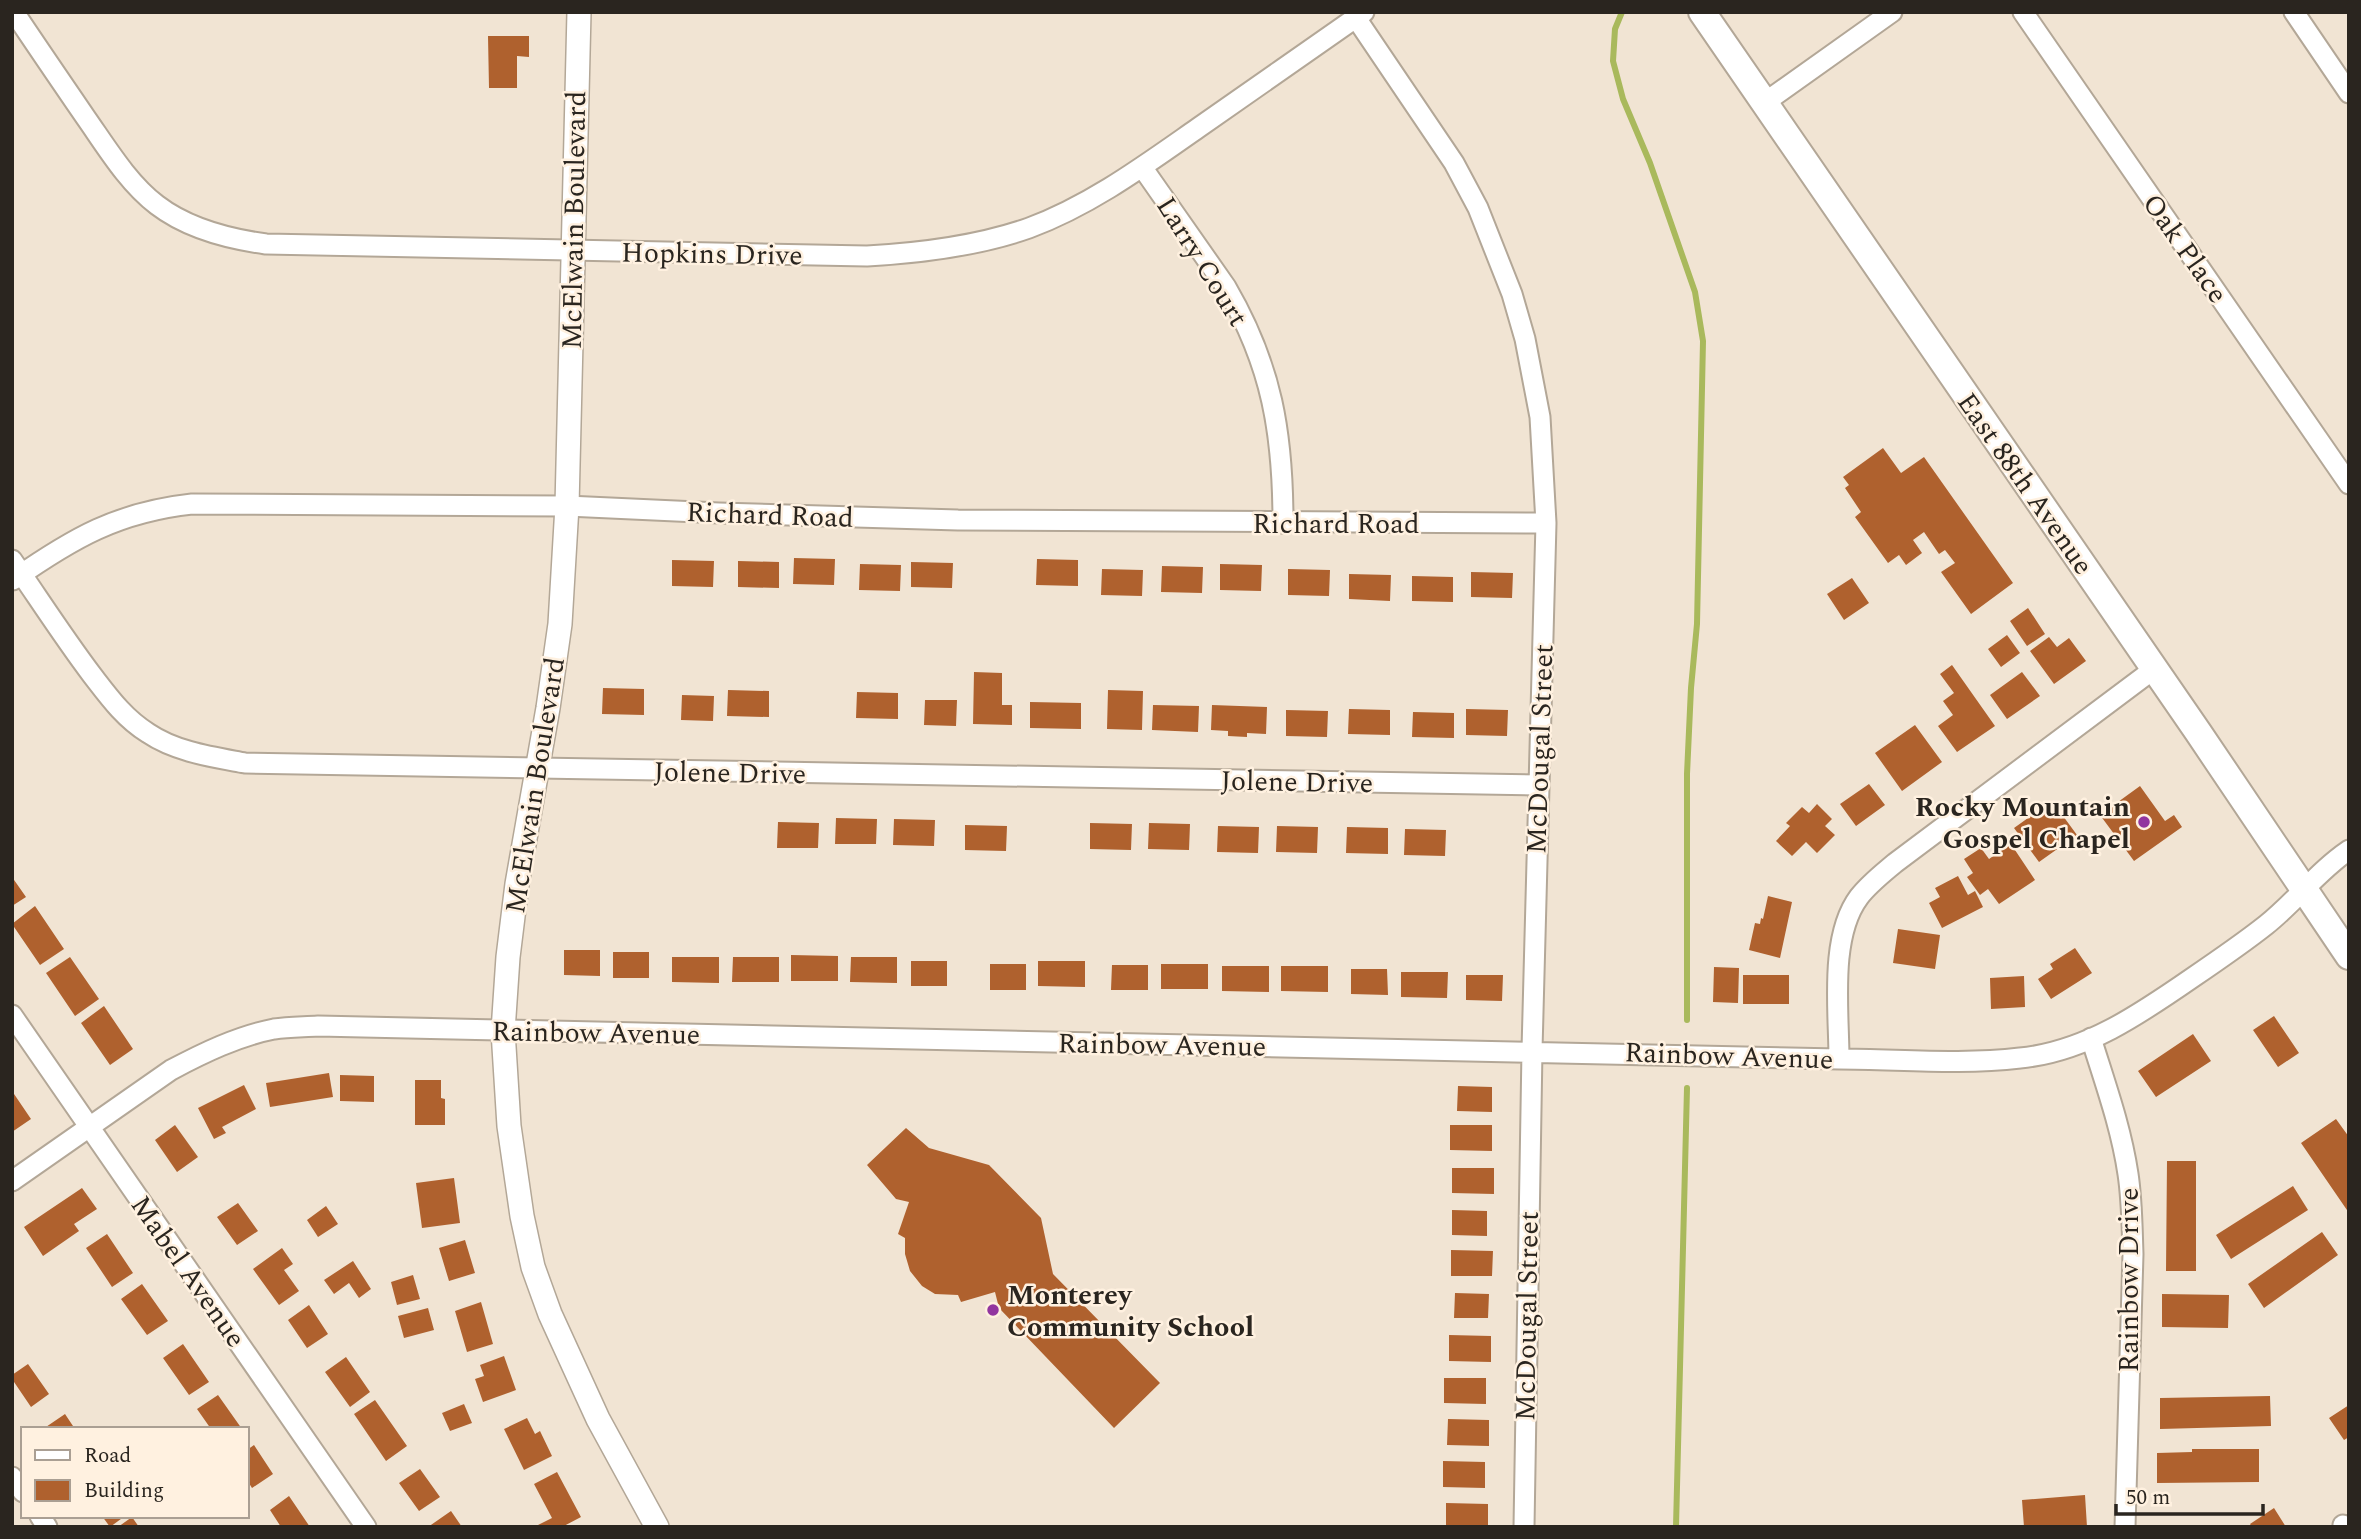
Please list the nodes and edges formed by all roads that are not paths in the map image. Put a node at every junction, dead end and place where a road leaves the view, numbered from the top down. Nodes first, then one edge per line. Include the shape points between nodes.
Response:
1 (14, 12) edge
2 (579, 12) edge
3 (1702, 12) edge
4 (1892, 12) edge
5 (2023, 12) edge
6 (2294, 12) edge
7 (1360, 15) edge
8 (2349, 93) edge
9 (1764, 103) junction
10 (1142, 167) junction
11 (572, 250) junction
12 (2349, 484) edge
13 (566, 506) junction
14 (1283, 523) junction
15 (1546, 523) junction
16 (15, 572) edge
17 (2154, 669) junction
18 (536, 769) junction
19 (1538, 785) junction
20 (2349, 850) edge
21 (2304, 889) junction
22 (2349, 956) edge
23 (12, 1015) edge
24 (503, 1031) junction
25 (2091, 1038) junction
26 (1532, 1050) junction
27 (1839, 1059) junction
28 (89, 1127) junction
29 (12, 1181) edge
30 (366, 1527) edge
31 (657, 1527) edge
32 (1524, 1527) edge
33 (2125, 1527) edge

1 - 11 street, Hopkins Drive via 137,187 170,214 206,230 266,244
2 - 11 street, McElwain Boulevard
3 - 9 main road, East 88th Avenue
4 - 9 street
5 - 12 street, Oak Place
6 - 8 street
7 - 10 street, Hopkins Drive
7 - 15 street, McDougal Street via 1454,163 1502,266 1534,379
9 - 17 main road, East 88th Avenue
10 - 11 street, Hopkins Drive via 1073,208 1028,228 907,254
10 - 14 street, Larry Court via 1226,287 1257,353 1279,427
11 - 13 street, McElwain Boulevard
13 - 14 street, Richard Road via 958,520
13 - 16 street, Richard Road via 183,505 144,512 95,529
13 - 18 street, McElwain Boulevard via 559,624
14 - 15 street, Richard Road
15 - 19 street, McDougal Street
16 - 18 street, Jolene Drive via 119,710 160,740 200,755 245,763
17 - 21 main road, East 88th Avenue
17 - 27 street via 1895,863 1858,898 1839,951
18 - 19 street, Jolene Drive
18 - 24 street, McElwain Boulevard via 514,908
19 - 26 street, McDougal Street
20 - 21 street, Rainbow Avenue
21 - 22 main road, East 88th Avenue
21 - 25 street, Rainbow Avenue via 2267,925 2208,967 2132,1018
23 - 28 street, Mabel Avenue
24 - 26 street, Rainbow Avenue
24 - 28 street, Rainbow Avenue via 274,1029 232,1041 171,1070
24 - 31 street, McElwain Boulevard via 509,1126 533,1267 597,1419
25 - 27 street, Rainbow Avenue via 2022,1058
25 - 33 street, Rainbow Drive via 2120,1134 2132,1213
26 - 27 street, Rainbow Avenue
26 - 32 street, McDougal Street
28 - 29 street, Rainbow Avenue
28 - 30 street, Mabel Avenue

